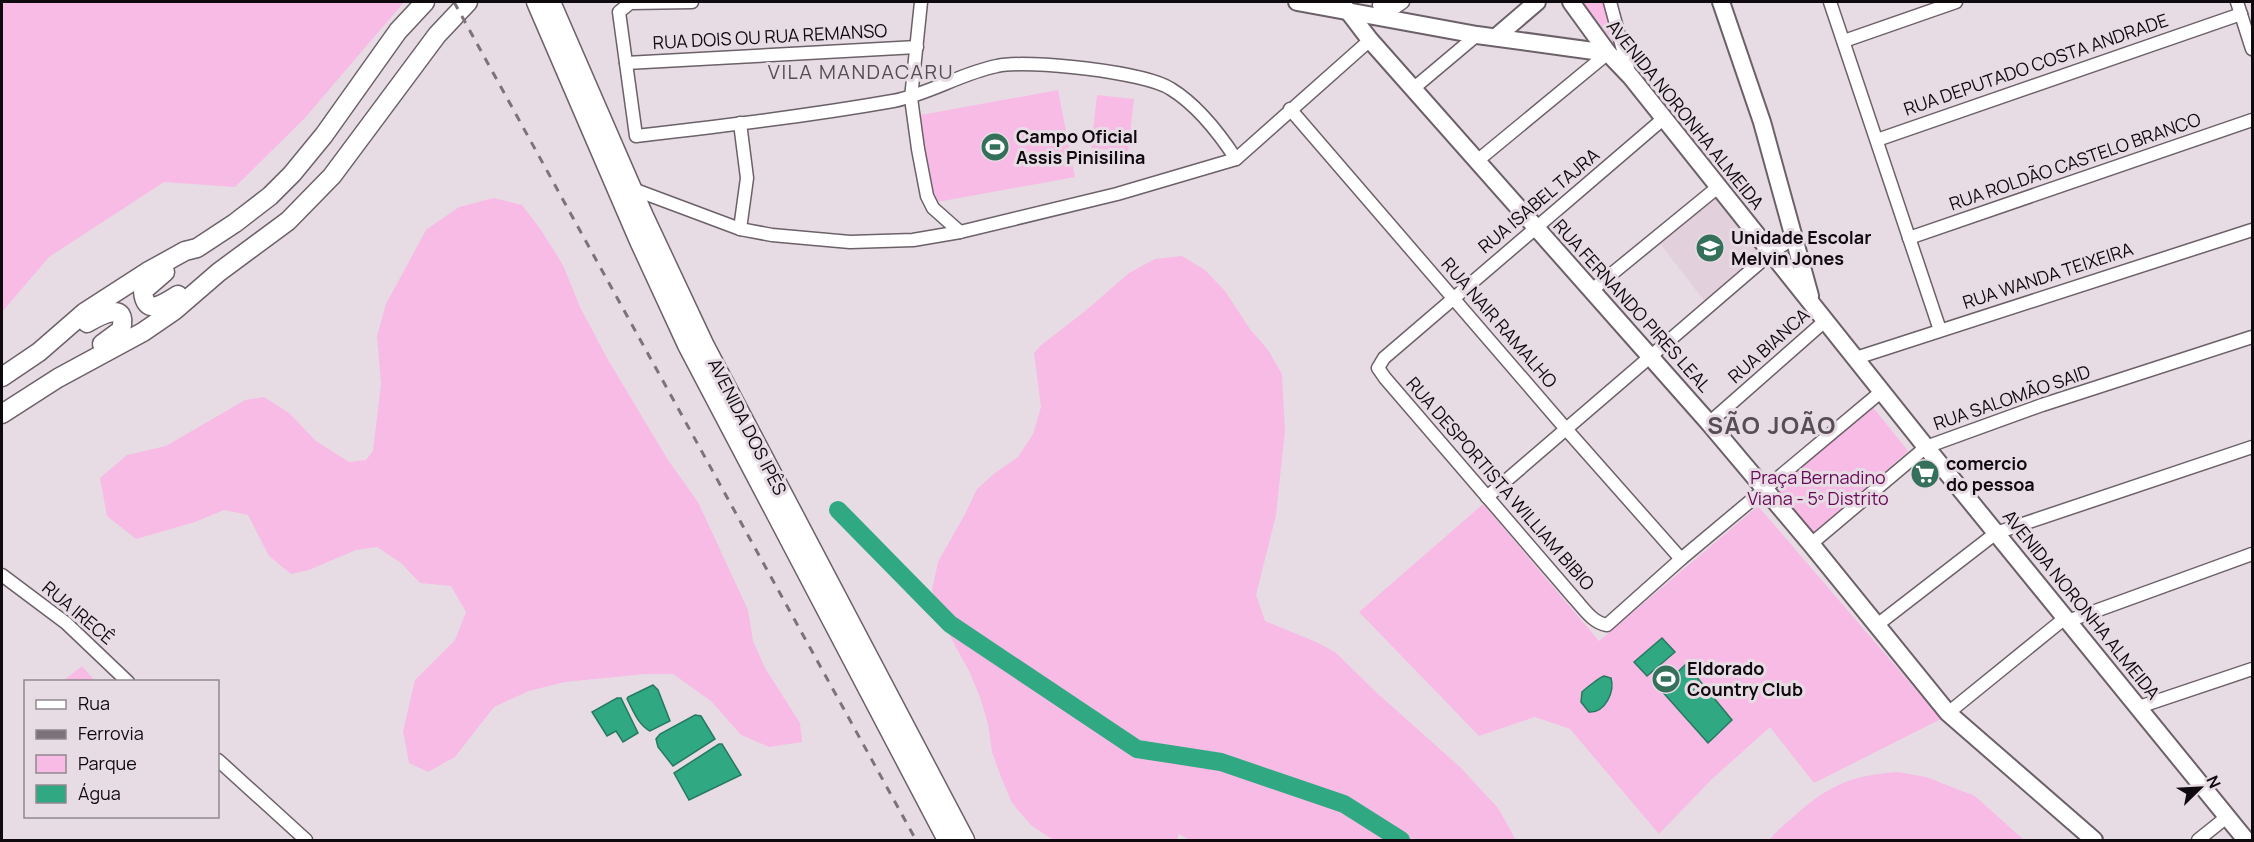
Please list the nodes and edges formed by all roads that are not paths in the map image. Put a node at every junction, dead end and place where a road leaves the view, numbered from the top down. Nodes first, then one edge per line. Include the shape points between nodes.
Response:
1 (468, 2) edge
2 (536, 2) edge
3 (551, 2) edge
4 (692, 2) edge
5 (921, 2) edge
6 (1297, 2) edge
7 (1403, 2) edge
8 (1537, 2) edge
9 (1571, 2) edge
10 (1610, 2) edge
11 (1721, 2) edge
12 (1830, 2) edge
13 (1956, 2) edge
14 (422, 3) edge
15 (1344, 6) edge
16 (1379, 8) edge
17 (2239, 8) edge
18 (1477, 35) junction
19 (1496, 37) junction
20 (1370, 40) junction
21 (1844, 41) junction
22 (2252, 46) edge
23 (917, 47) junction
24 (1608, 52) junction
25 (626, 63) junction
26 (1631, 77) junction
27 (1414, 88) junction
28 (911, 98) junction
29 (1290, 109) junction
30 (1663, 119) junction
31 (2253, 120) edge
32 (740, 123) junction
33 (1877, 140) junction
34 (1236, 159) junction
35 (1477, 161) junction
36 (1718, 187) junction
37 (633, 189) junction
38 (1536, 228) junction
39 (740, 229) junction
40 (2253, 230) edge
41 (960, 232) junction
42 (1795, 237) junction
43 (1909, 238) junction
44 (197, 248) junction
45 (1772, 253) junction
46 (219, 272) junction
47 (1592, 290) junction
48 (1453, 298) junction
49 (1812, 301) junction
50 (1826, 320) junction
51 (1940, 330) junction
52 (2253, 337) edge
53 (39, 352) junction
54 (1651, 356) junction
55 (1384, 358) joint
56 (1856, 358) junction
57 (2, 377) edge
58 (58, 378) junction
59 (1882, 391) junction
60 (2, 414) edge
61 (1709, 423) junction
62 (1566, 429) junction
63 (1926, 447) junction
64 (2253, 447) edge
65 (1766, 490) junction
66 (1487, 497) junction
67 (789, 525) junction
68 (1996, 532) junction
69 (1811, 544) junction
70 (2253, 554) edge
71 (1681, 559) junction
72 (2, 575) edge
73 (2066, 620) junction
74 (1877, 625) junction
75 (2253, 669) edge
76 (127, 680) edge
77 (2139, 707) junction
78 (1948, 713) junction
79 (219, 761) edge
80 (935, 802) junction
81 (2228, 816) junction
82 (306, 840) edge
83 (947, 840) edge
84 (965, 840) edge
85 (2094, 840) edge
86 (2198, 840) edge
87 (2246, 840) edge

1 - 46 main road via 437,35 311,200
2 - 67 main road, AVENIDA DOS IPÊS via 666,300
3 - 37 main road, AVENIDA DOS IPÊS
4 - 25 street via 630,3 622,8 618,16
5 - 23 street
6 - 15 main road
7 - 16 street via 1396,7
8 - 19 main road
9 - 24 main road, AVENIDA NORONHA ALMEIDA
10 - 26 street
11 - 42 main road
12 - 21 street
13 - 21 street
14 - 44 main road via 292,174 270,196
15 - 16 main road
15 - 20 main road, RUA FERNANDO PIRES LEAL
16 - 18 main road
17 - 22 street
17 - 33 street, RUA DEPUTADO COSTA ANDRADE
18 - 19 main road
18 - 27 street
19 - 24 main road
20 - 27 main road, RUA FERNANDO PIRES LEAL
20 - 29 street
21 - 33 street
23 - 25 street, RUA DOIS OU RUA REMANSO
23 - 28 street
24 - 26 main road, AVENIDA NORONHA ALMEIDA
24 - 35 street
25 - 32 street via 636,136
26 - 30 main road, AVENIDA NORONHA ALMEIDA
27 - 35 main road, RUA FERNANDO PIRES LEAL
28 - 32 street
28 - 34 street via 997,65 1046,64 1147,79 1167,86 1188,102
28 - 41 street via 927,196 933,208
29 - 34 street
29 - 48 street, RUA NAIR RAMALHO
30 - 36 main road, AVENIDA NORONHA ALMEIDA
30 - 38 street, RUA ISABEL TAJRA
31 - 43 street, RUA ROLDÃO CASTELO BRANCO
32 - 39 street via 747,177
33 - 43 street
34 - 41 street via 1117,194
35 - 38 main road, RUA FERNANDO PIRES LEAL
36 - 45 main road, AVENIDA NORONHA ALMEIDA
36 - 47 street
37 - 39 street
37 - 67 main road, AVENIDA DOS IPÊS
38 - 47 main road, RUA FERNANDO PIRES LEAL
38 - 48 street, RUA ISABEL TAJRA
39 - 41 street via 850,242 913,240
40 - 51 street, RUA WANDA TEIXEIRA
42 - 45 street
42 - 49 main road
43 - 51 street
44 - 46 main road via 146,287 143,295 148,304 157,307
44 - 53 main road via 185,251 115,292
45 - 49 main road, AVENIDA NORONHA ALMEIDA
45 - 54 street
46 - 58 main road via 143,332
47 - 54 main road, RUA FERNANDO PIRES LEAL
48 - 55 street, RUA ISABEL TAJRA
48 - 62 street, RUA NAIR RAMALHO
49 - 50 main road, AVENIDA NORONHA ALMEIDA
50 - 56 main road, AVENIDA NORONHA ALMEIDA
50 - 61 street, RUA BIANCA
51 - 56 street, RUA WANDA TEIXEIRA
52 - 63 street, RUA SALOMÃO SAID
53 - 57 main road
53 - 58 main road via 109,311 121,317 123,326 119,333
54 - 61 main road, RUA FERNANDO PIRES LEAL
54 - 62 street
55 - 66 street, RUA DESPORTISTA WILLIAM BIBIO via 1379,371
56 - 59 main road, AVENIDA NORONHA ALMEIDA
58 - 60 main road
59 - 63 main road, AVENIDA NORONHA ALMEIDA
59 - 65 street
61 - 65 main road, RUA FERNANDO PIRES LEAL
62 - 66 street
62 - 71 street, RUA NAIR RAMALHO
63 - 68 main road, AVENIDA NORONHA ALMEIDA
63 - 69 street, RUA SALOMÃO SAID
64 - 68 street
65 - 69 main road, RUA FERNANDO PIRES LEAL
65 - 71 street
66 - 71 street, RUA DESPORTISTA WILLIAM BIBIO via 1603,625
67 - 80 main road, AVENIDA DOS IPÊS
68 - 73 main road, AVENIDA NORONHA ALMEIDA
68 - 74 street
69 - 74 main road, RUA FERNANDO PIRES LEAL
70 - 73 street
72 - 76 street, RUA IRECÊ via 66,623
73 - 77 main road, AVENIDA NORONHA ALMEIDA
73 - 78 street
74 - 78 main road, RUA FERNANDO PIRES LEAL
75 - 77 street
77 - 81 main road, AVENIDA NORONHA ALMEIDA
78 - 85 main road, RUA FERNANDO PIRES LEAL
79 - 82 street
80 - 83 main road, AVENIDA DOS IPÊS
80 - 84 main road, AVENIDA DOS IPÊS
81 - 86 street
81 - 87 main road, AVENIDA NORONHA ALMEIDA

